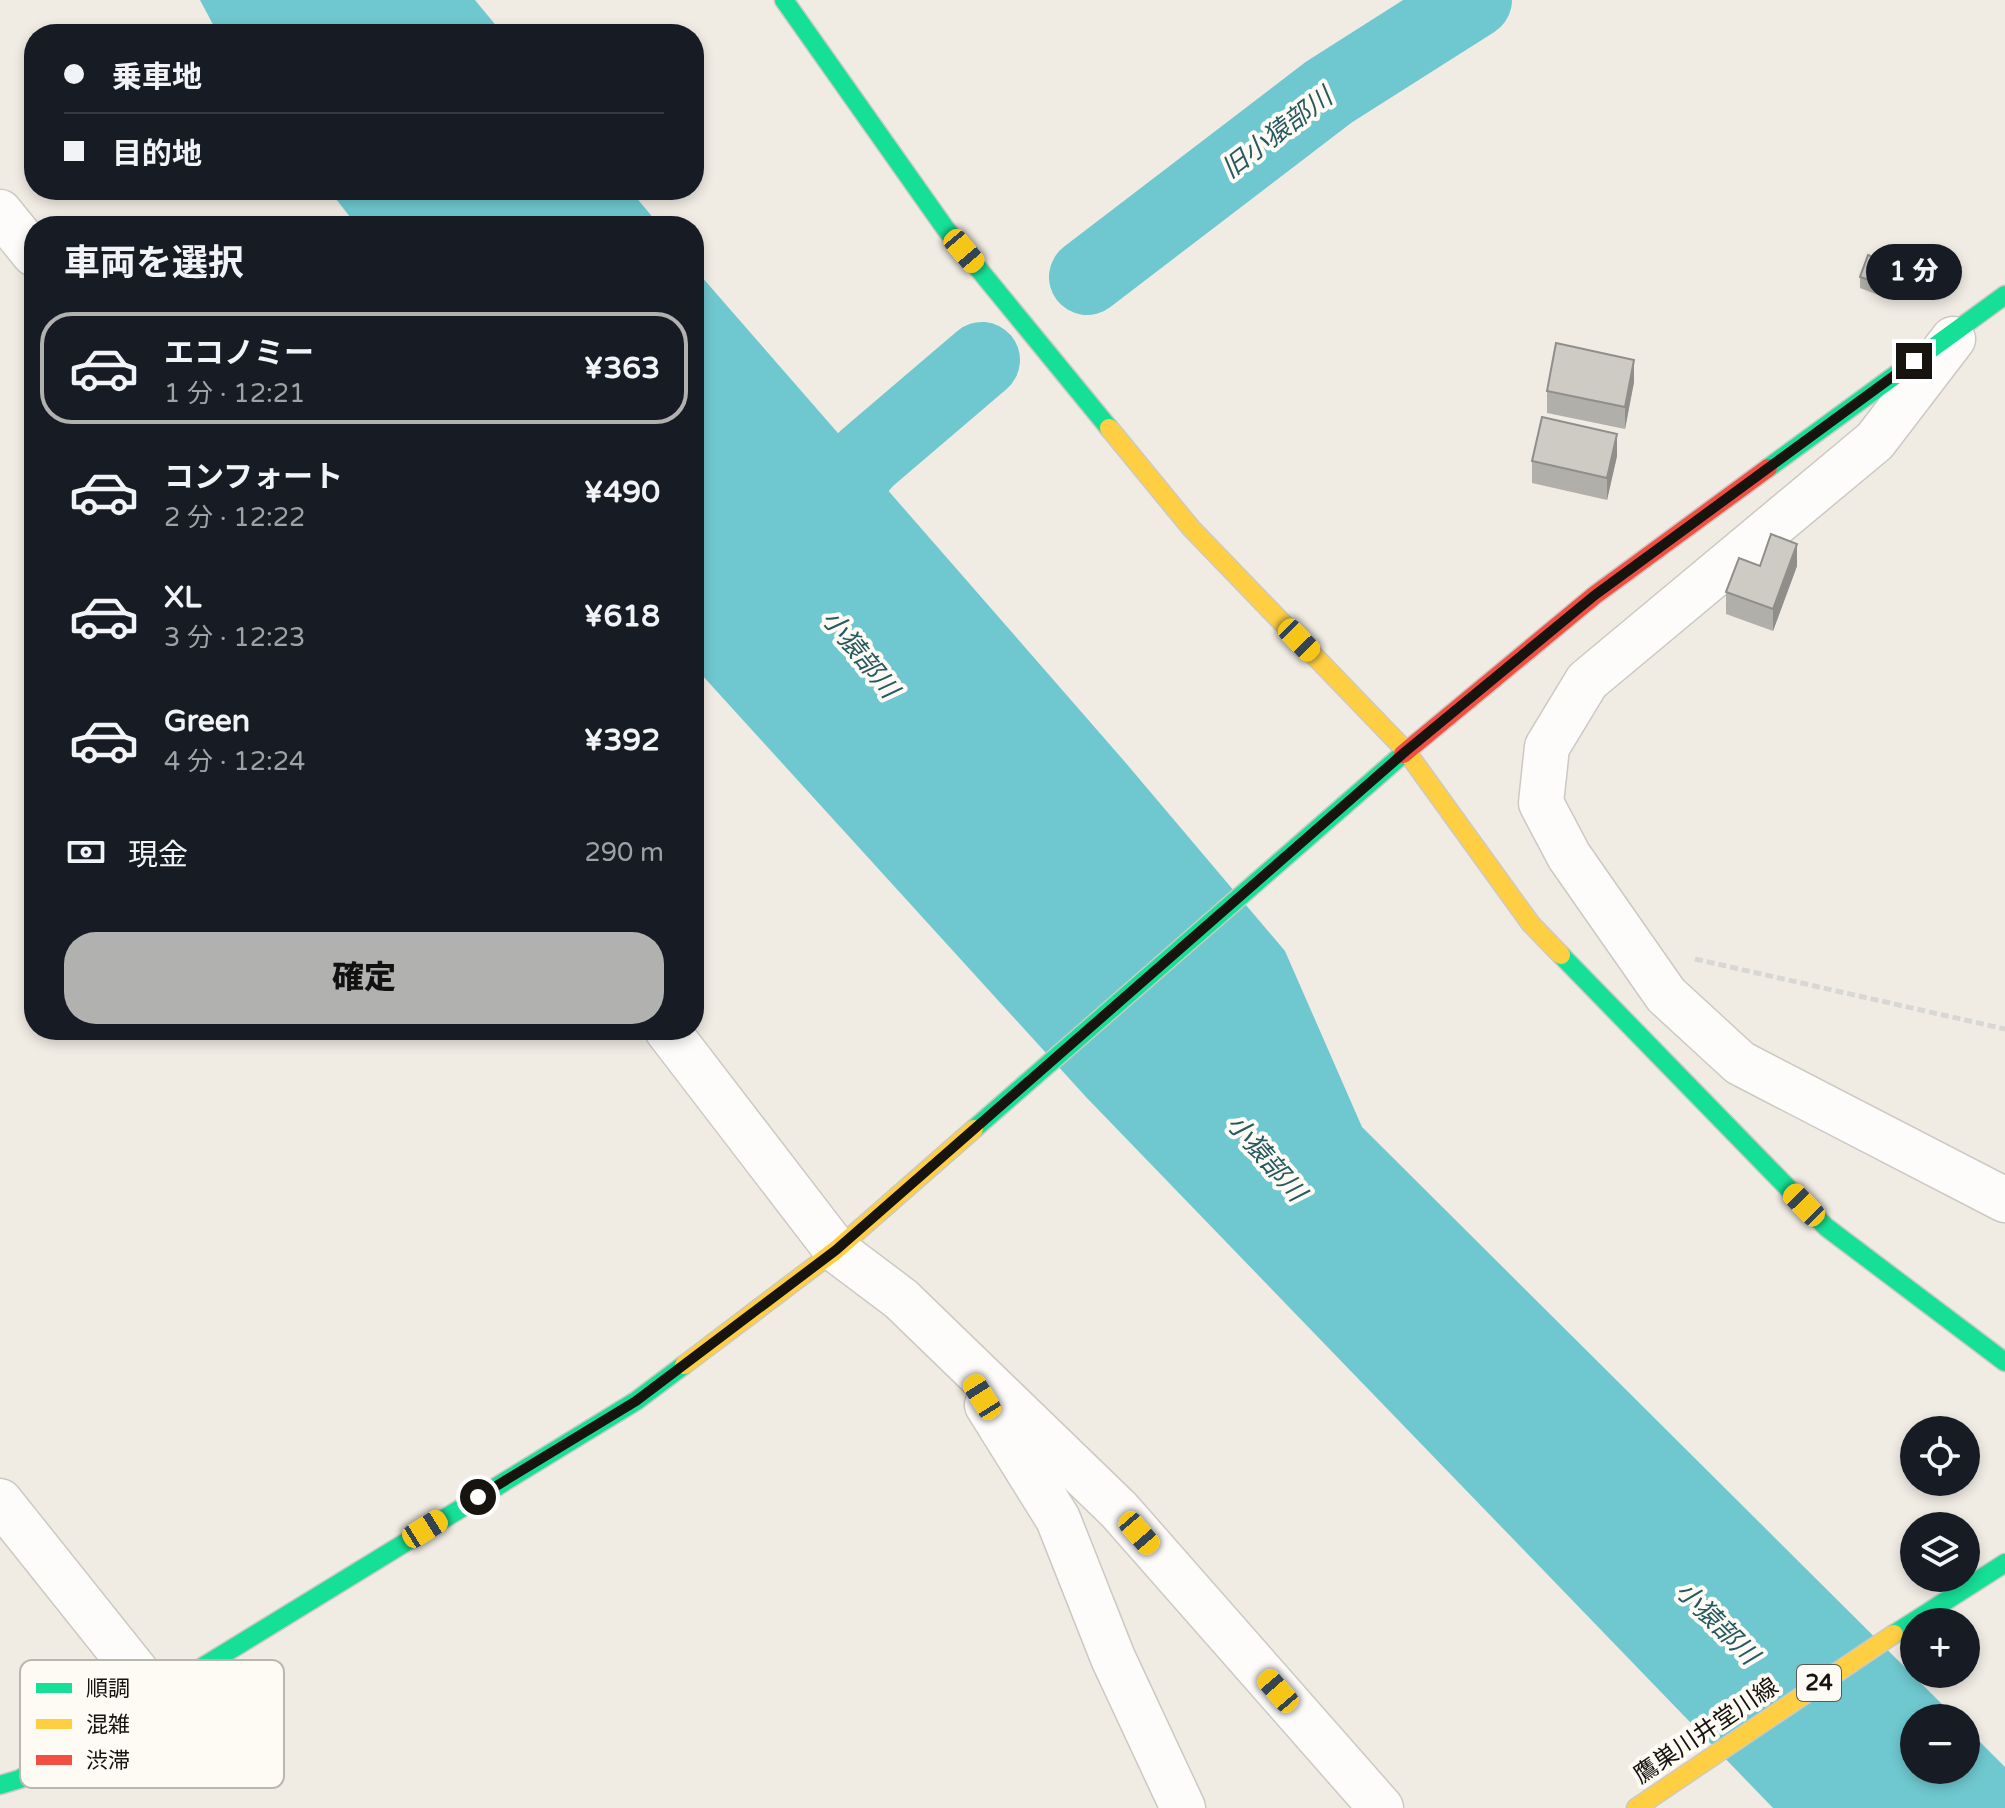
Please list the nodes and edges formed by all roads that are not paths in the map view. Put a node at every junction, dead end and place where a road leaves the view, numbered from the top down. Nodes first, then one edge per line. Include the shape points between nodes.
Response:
1 (784, 0) edge
2 (0, 212) edge
3 (24, 242) edge
4 (2005, 295) edge
5 (1963, 325) junction
6 (1406, 751) junction
7 (676, 1040) edge
8 (2005, 1200) edge
9 (849, 1237) junction
10 (952, 1349) junction
11 (2005, 1362) edge
12 (0, 1501) edge
13 (2005, 1563) edge
14 (127, 1660) edge
15 (212, 1660) edge
16 (20, 1779) edge
17 (0, 1785) edge
18 (1183, 1808) edge
19 (1381, 1808) edge
20 (1636, 1808) edge

1 - 6 street via 945,228 1181,516
2 - 3 street
4 - 5 street
5 - 6 street via 1595,595
5 - 8 street via 1875,441 1587,681 1547,747 1541,803 1569,856 1666,995 1740,1063
6 - 9 street
6 - 11 street via 1531,924 1826,1227
7 - 9 street
9 - 10 street
9 - 15 street via 636,1401
10 - 18 street via 1058,1519 1113,1658
10 - 19 street via 1119,1510
12 - 14 street
13 - 20 street, 鷹巣川井堂川線 / 24
16 - 17 street

